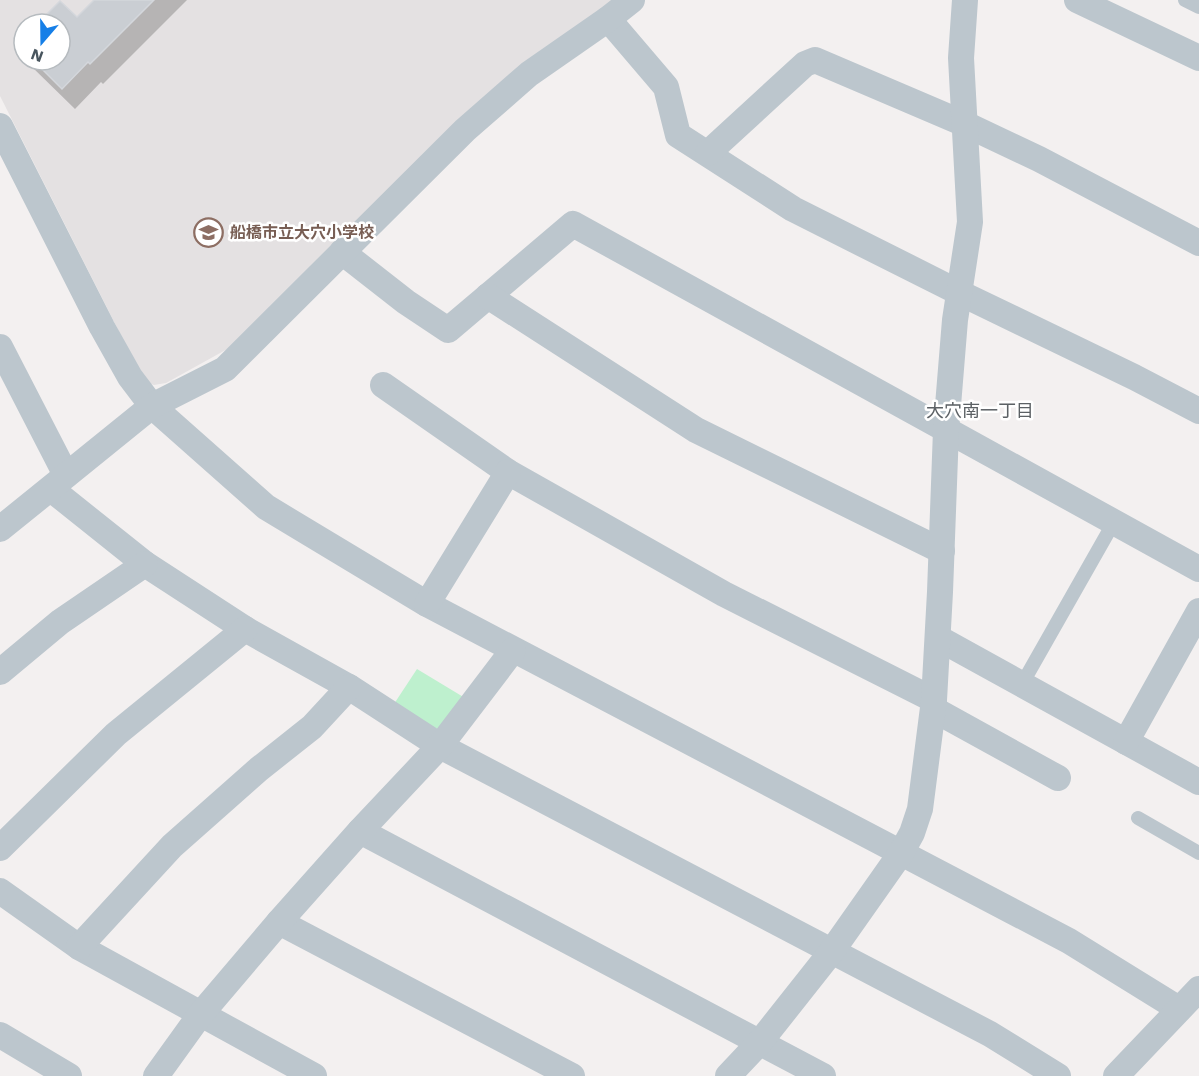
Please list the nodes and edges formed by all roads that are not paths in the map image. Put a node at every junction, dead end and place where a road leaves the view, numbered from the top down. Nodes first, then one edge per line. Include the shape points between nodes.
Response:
1 (632, 0) edge
2 (965, 0) edge
3 (1077, 0) edge
4 (1185, 0) edge
5 (1199, 7) edge
6 (608, 19) junction
7 (1199, 58) edge
8 (965, 124) junction
9 (0, 126) edge
10 (708, 153) junction
11 (1199, 243) edge
12 (342, 252) junction
13 (960, 293) junction
14 (488, 296) junction
15 (0, 347) edge
16 (383, 385) dead end
17 (152, 406) junction
18 (1199, 411) edge
19 (946, 430) junction
20 (508, 472) junction
21 (59, 482) junction
22 (1114, 522) junction
23 (0, 529) edge
24 (942, 551) junction
25 (145, 564) junction
26 (1199, 569) edge
27 (427, 604) junction
28 (1199, 611) edge
29 (245, 629) junction
30 (938, 638) junction
31 (513, 650) junction
32 (0, 672) edge
33 (1022, 684) junction
34 (349, 687) junction
35 (934, 705) junction
36 (1126, 742) junction
37 (440, 746) junction
38 (1058, 778) dead end
39 (1199, 782) edge
40 (1138, 818) dead end
41 (360, 831) junction
42 (0, 848) edge
43 (901, 853) junction
44 (1199, 853) edge
45 (0, 891) edge
46 (279, 922) junction
47 (79, 947) junction
48 (832, 951) junction
49 (1199, 989) edge
50 (1179, 1009) junction
51 (200, 1015) junction
52 (0, 1035) edge
53 (760, 1042) junction
54 (69, 1076) edge
55 (156, 1076) edge
56 (314, 1076) edge
57 (572, 1076) edge
58 (728, 1076) edge
59 (823, 1076) edge
60 (1058, 1076) edge
61 (1116, 1076) edge

1 - 6 street
2 - 8 street via 961,58
3 - 7 street
4 - 5 lane
6 - 10 street via 666,87 678,135
6 - 12 street via 529,74 465,130
8 - 10 street via 815,60 805,64
8 - 11 street
8 - 13 street via 970,222
9 - 17 street via 102,327 130,377
10 - 13 street via 793,209
12 - 14 street via 447,330
12 - 17 street via 225,369
13 - 18 street
13 - 19 street
14 - 19 street via 573,224
14 - 24 street via 696,430
15 - 21 street
16 - 20 street
17 - 21 street
17 - 27 street via 266,507
19 - 22 street
19 - 24 street
20 - 27 street
20 - 35 street via 724,594
21 - 23 street
21 - 25 street
22 - 26 street
22 - 33 lane
24 - 30 street
25 - 29 street
25 - 32 street via 60,622
27 - 31 street
28 - 36 street
29 - 34 street
29 - 42 street via 116,734
30 - 33 street
30 - 35 street
31 - 37 street
31 - 43 street
33 - 36 street
34 - 37 street
34 - 47 street via 312,727 172,846
35 - 38 street
35 - 43 street via 920,809
36 - 39 street
37 - 41 street
37 - 48 street
40 - 44 lane
41 - 46 street
41 - 53 street
43 - 48 street
43 - 50 street via 1069,941
45 - 47 street
46 - 51 street
46 - 57 street
47 - 51 street
48 - 53 street
48 - 60 street via 990,1034
49 - 50 street
50 - 61 street
51 - 55 street
51 - 56 street
52 - 54 street
53 - 58 street
53 - 59 street

